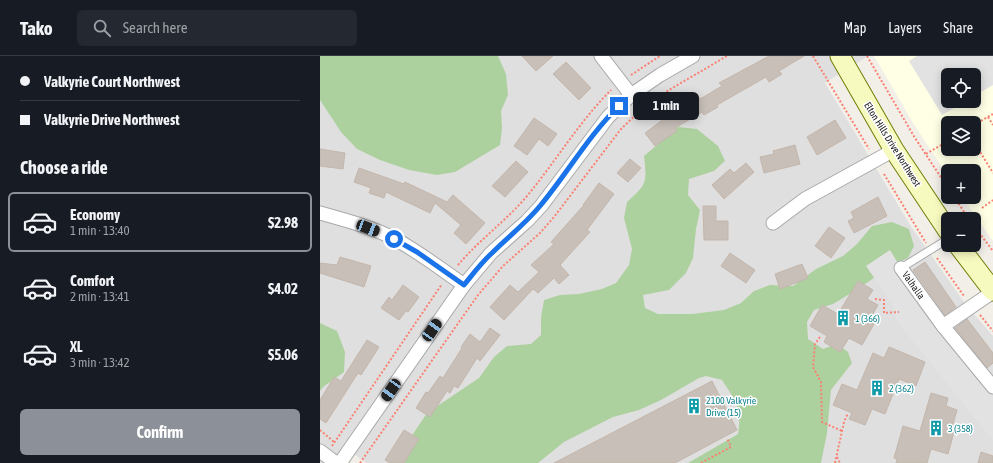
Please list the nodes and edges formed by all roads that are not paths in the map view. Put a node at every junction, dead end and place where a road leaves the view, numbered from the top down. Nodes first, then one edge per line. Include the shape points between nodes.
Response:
1 (601, 56) edge
2 (693, 56) edge
3 (840, 56) edge
4 (631, 95) junction
5 (894, 150) junction
6 (320, 213) edge
7 (941, 220) edge
8 (773, 223) dead end
9 (941, 244) edge
10 (963, 252) edge
11 (902, 268) joint
12 (464, 285) junction
13 (993, 291) edge
14 (943, 326) junction
15 (991, 381) edge
16 (320, 450) edge
17 (336, 463) edge
18 (340, 463) edge

1 - 4 street
2 - 4 street
3 - 5 main road, Elton Hills Drive Northwest
4 - 12 street via 599,127 532,216 491,253
5 - 7 main road, Elton Hills Drive Northwest
5 - 8 street via 805,199
6 - 12 street via 355,223 394,239
9 - 11 lane, Valhalla
10 - 13 main road
11 - 14 street, Valhalla
12 - 18 street
13 - 14 street
14 - 15 street, Valhalla
16 - 17 street

